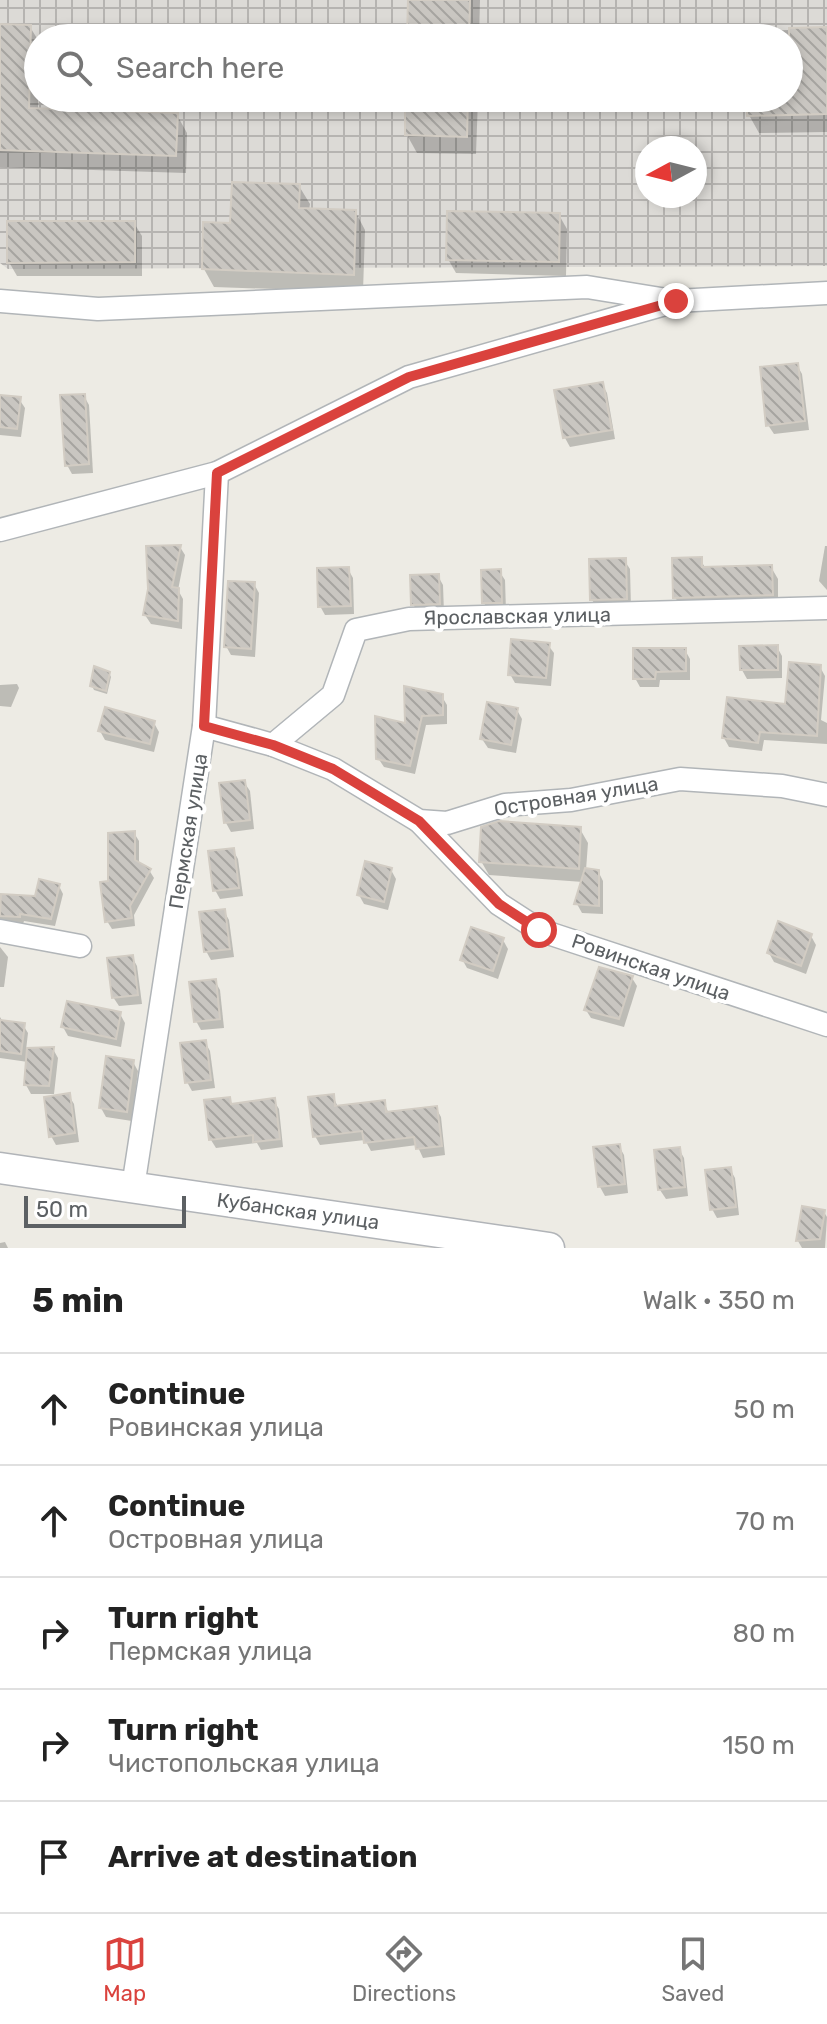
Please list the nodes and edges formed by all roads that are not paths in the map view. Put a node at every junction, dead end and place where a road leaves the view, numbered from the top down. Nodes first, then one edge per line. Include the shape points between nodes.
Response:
1 (827, 293) edge
2 (0, 301) edge
3 (676, 301) junction
4 (217, 473) junction
5 (0, 530) edge
6 (827, 608) edge
7 (204, 726) junction
8 (273, 745) junction
9 (827, 795) edge
10 (419, 821) junction
11 (0, 931) edge
12 (80, 946) dead end
13 (827, 1025) edge
14 (0, 1168) edge
15 (133, 1187) junction
16 (549, 1248) edge

1 - 3 street
2 - 3 street via 98,309 587,287
3 - 4 street via 409,377
4 - 5 street
4 - 7 street, Пермская улица
6 - 8 street, Ярославская улица via 409,619 356,630 333,695
7 - 8 street
7 - 15 street, Пермская улица
8 - 10 street via 333,769
9 - 10 street, Островная улица via 782,786 680,779 571,800 505,805 447,823
10 - 13 street, Ровинская улица via 499,904 539,930
11 - 12 street
14 - 15 street, Кубанская улица
15 - 16 street, Кубанская улица

